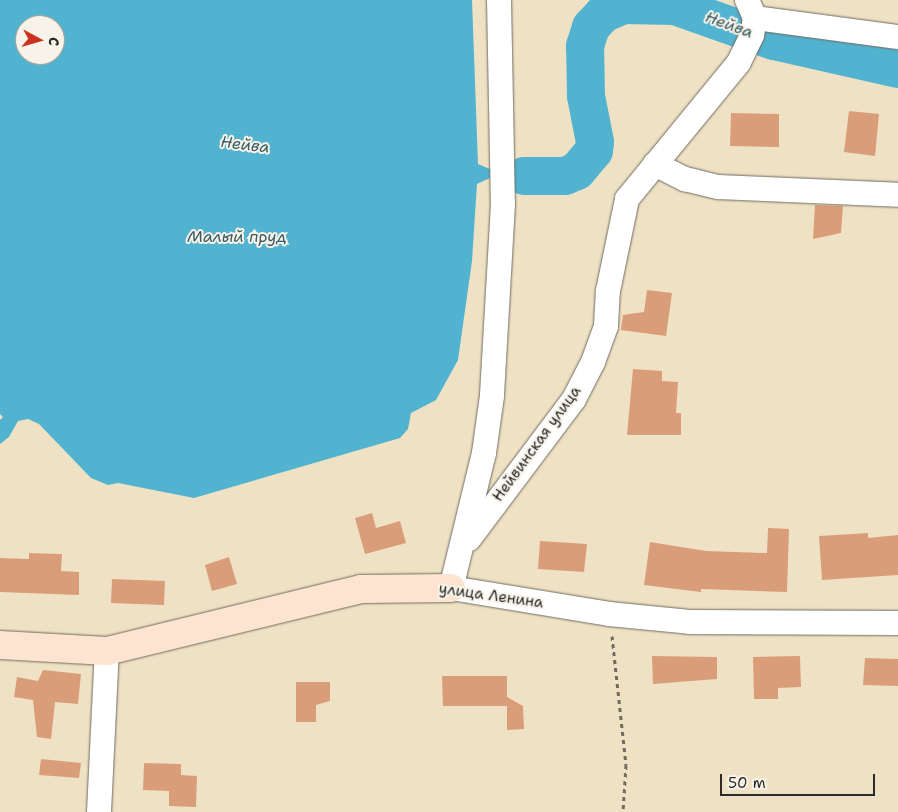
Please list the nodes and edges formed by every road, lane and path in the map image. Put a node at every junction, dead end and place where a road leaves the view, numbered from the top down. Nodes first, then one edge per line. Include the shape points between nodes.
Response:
1 (499, 0) edge
2 (751, 9) edge
3 (898, 37) edge
4 (655, 164) junction
5 (898, 195) edge
6 (460, 551) junction
7 (451, 588) junction
8 (609, 614) junction
9 (898, 623) edge
10 (0, 645) edge
11 (107, 651) junction
12 (99, 812) edge
13 (623, 812) edge

1 - 6 street via 503,204 492,396 484,453
2 - 3 street
2 - 4 street, Нейвинская улица via 746,50
4 - 5 street via 685,179 718,187
4 - 6 street, Нейвинская улица via 627,199 608,291 606,326 593,362 574,399
6 - 7 street
7 - 8 street, улица Ленина
7 - 11 street, улица Ленина via 361,588
8 - 9 street, улица Ленина via 690,622
8 - 13 path via 626,765
10 - 11 street, улица Ленина
11 - 12 street

